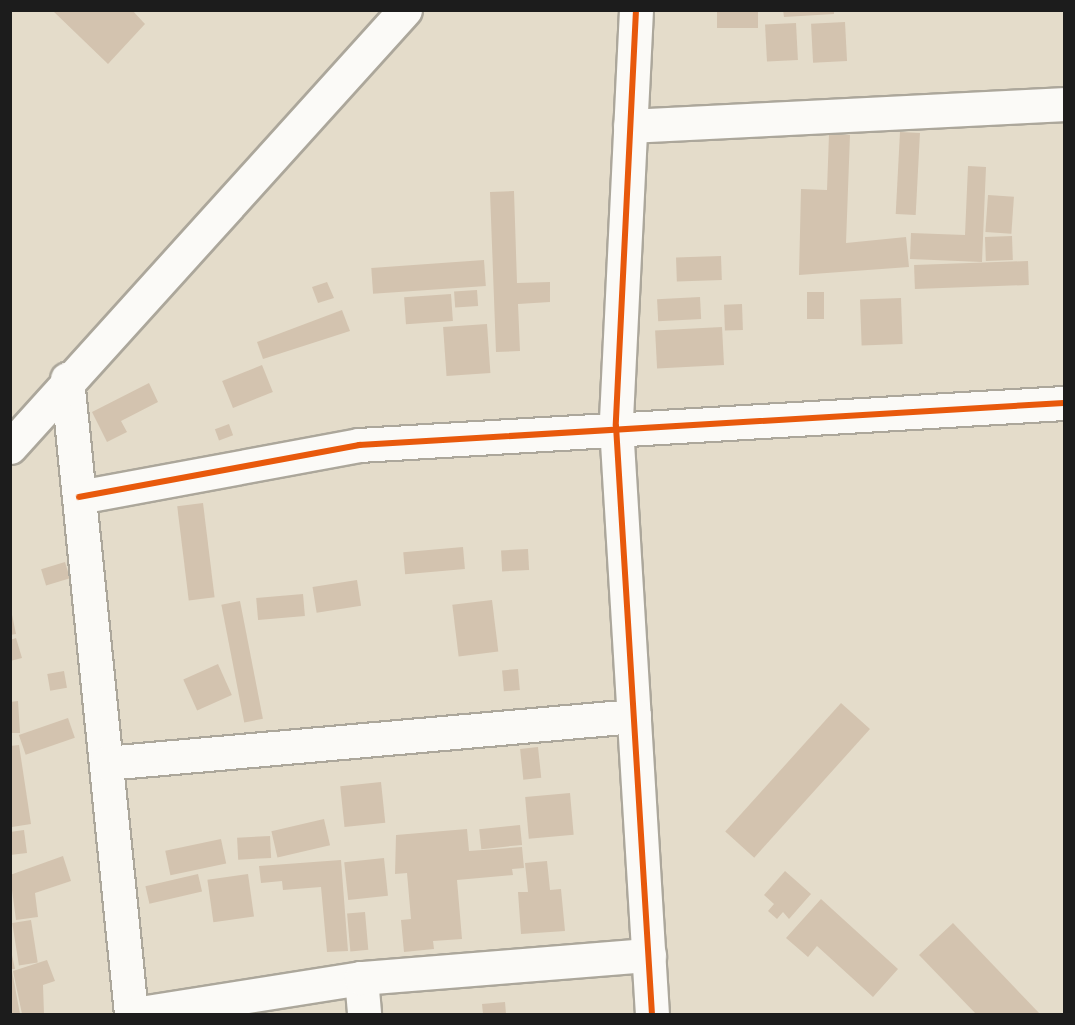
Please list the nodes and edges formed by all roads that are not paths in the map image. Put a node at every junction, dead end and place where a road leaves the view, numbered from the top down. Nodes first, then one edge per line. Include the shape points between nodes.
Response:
1 (405, 10) edge
2 (636, 10) edge
3 (1065, 104) edge
4 (630, 126) junction
5 (67, 379) junction
6 (1065, 403) edge
7 (616, 426) junction
8 (10, 447) edge
9 (79, 497) junction
10 (634, 716) junction
11 (106, 763) junction
12 (649, 955) junction
13 (361, 978) junction
14 (132, 1014) edge
15 (364, 1014) edge
16 (652, 1014) edge

1 - 5 street
2 - 4 street
3 - 4 street
4 - 7 street
5 - 8 street
5 - 9 street
6 - 7 street
7 - 9 street via 359,445
7 - 10 street
9 - 11 street
10 - 11 street
10 - 12 street
11 - 14 street
12 - 13 street
12 - 16 street
13 - 14 street
13 - 15 street

